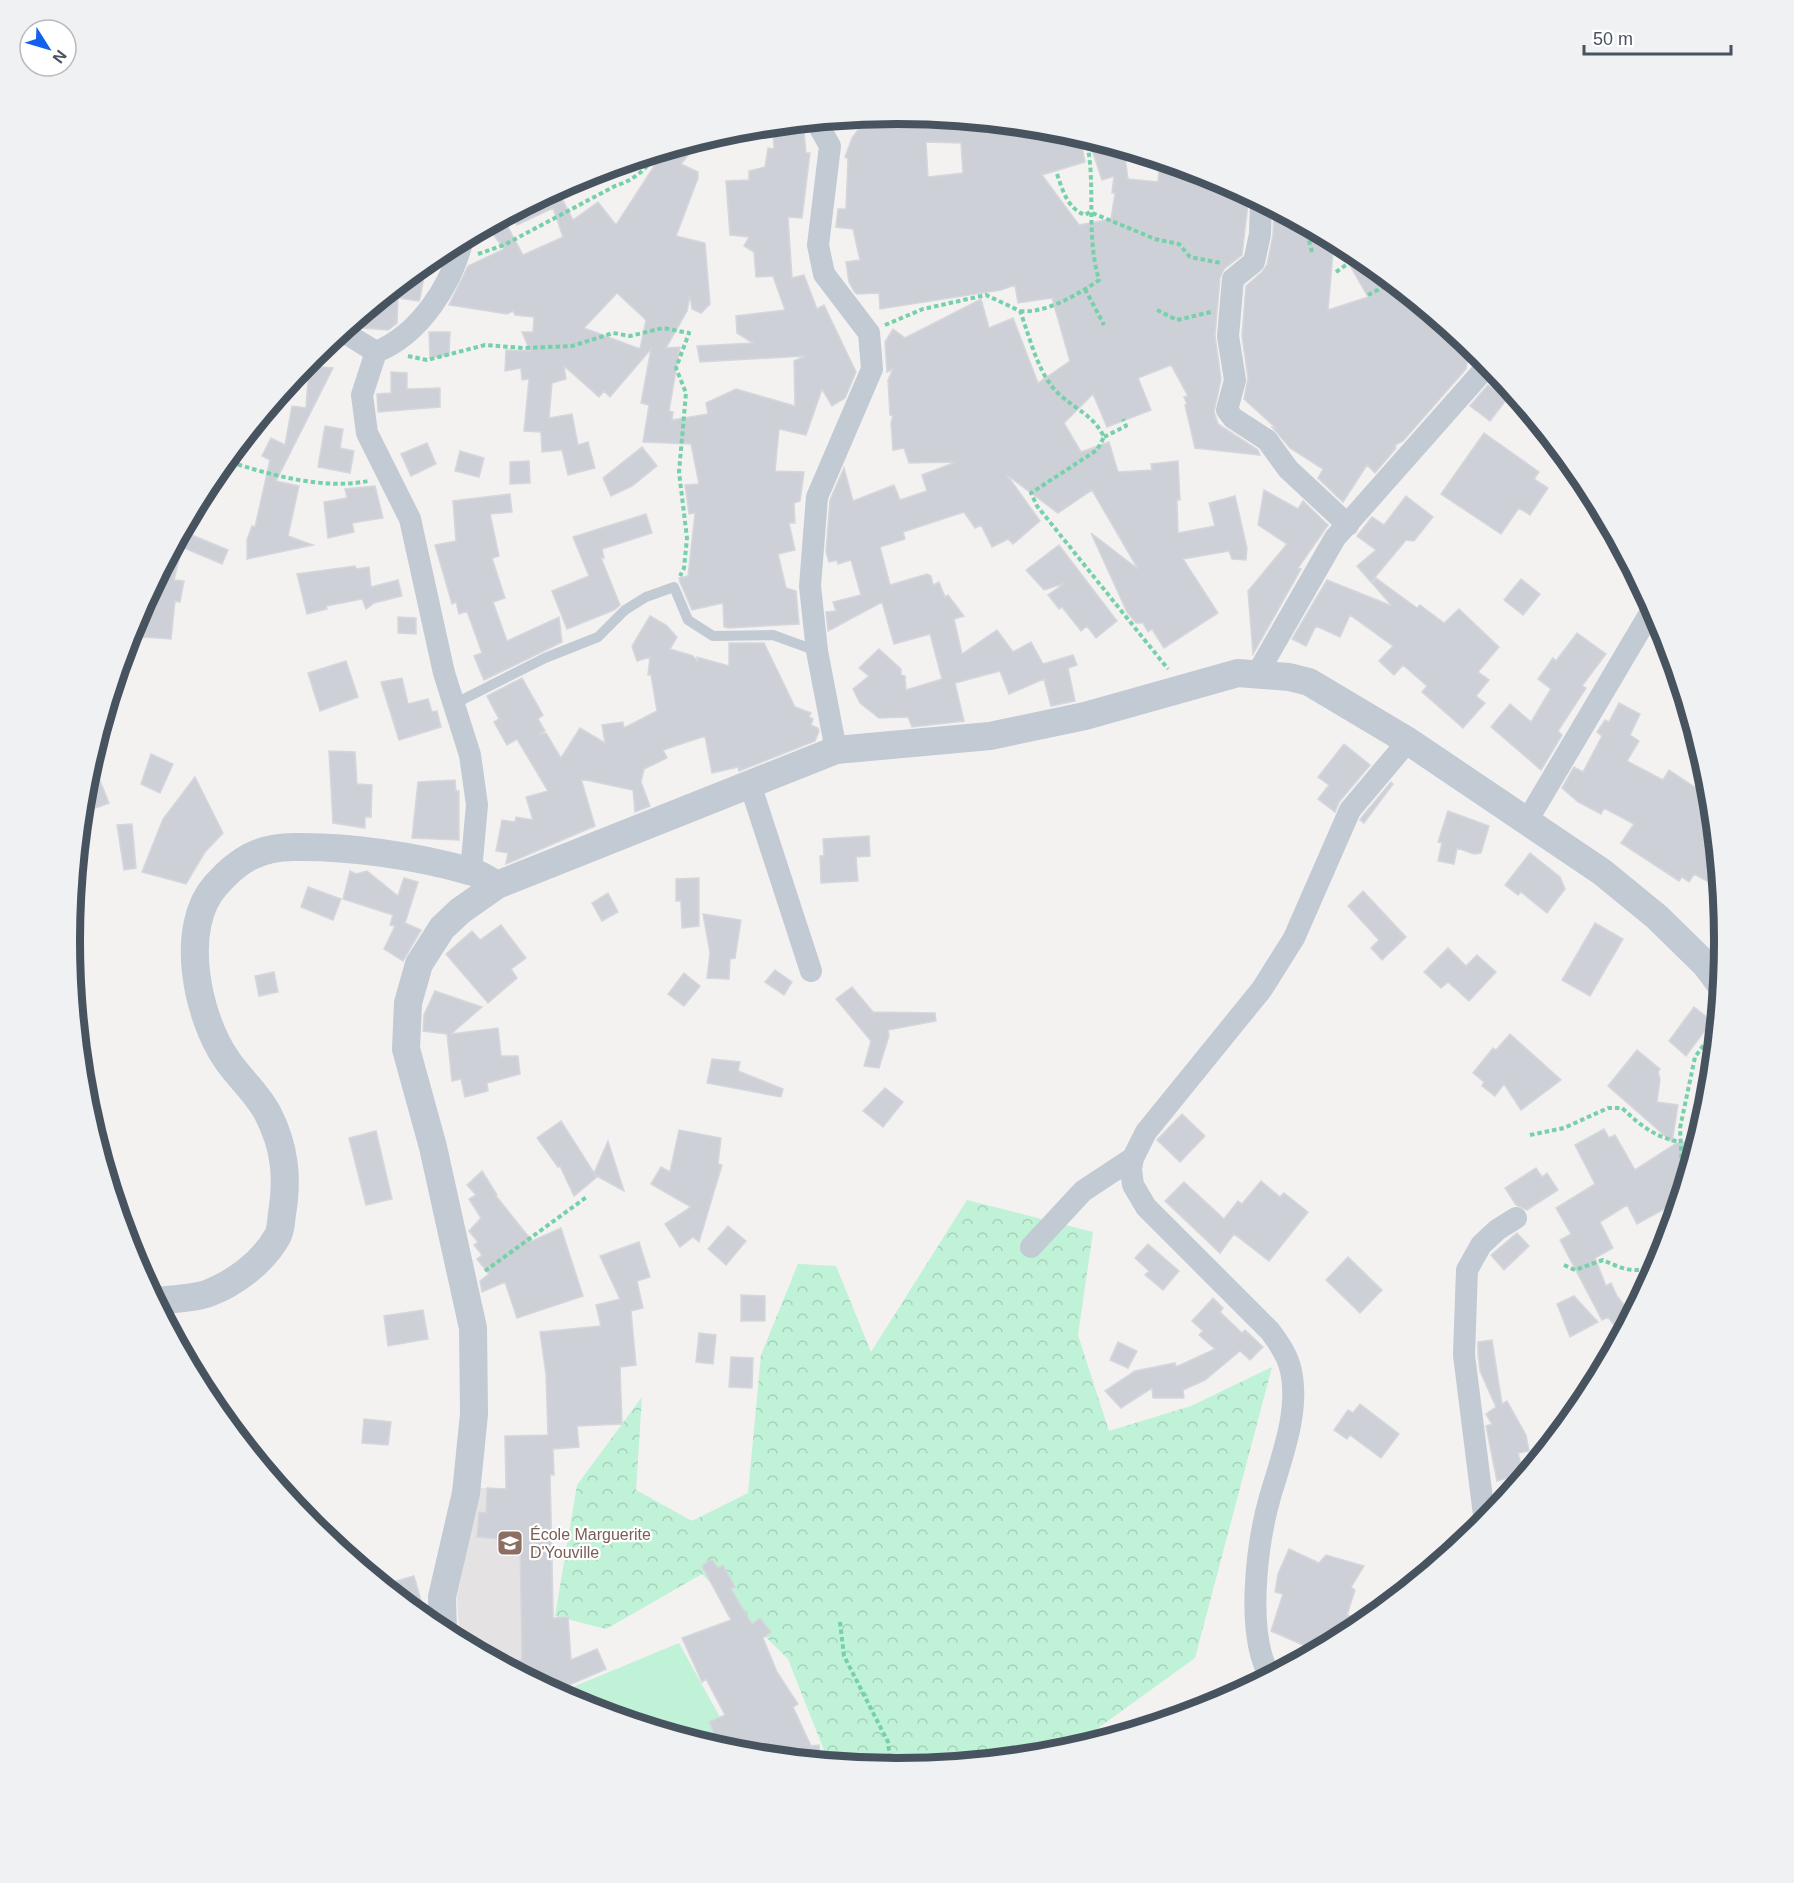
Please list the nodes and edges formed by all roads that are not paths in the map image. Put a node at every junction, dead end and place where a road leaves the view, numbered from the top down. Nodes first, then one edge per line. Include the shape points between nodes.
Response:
1 (820, 128) edge
2 (1261, 209) edge
3 (460, 251) edge
4 (349, 335) edge
5 (376, 352) junction
6 (1483, 371) edge
7 (1348, 525) junction
8 (1647, 618) edge
9 (816, 651) junction
10 (1257, 674) junction
11 (454, 704) junction
12 (1408, 741) junction
13 (836, 750) junction
14 (750, 784) junction
15 (1527, 821) junction
16 (471, 871) junction
17 (497, 885) junction
18 (811, 971) dead end
19 (1713, 975) edge
20 (1133, 1158) junction
21 (1516, 1218) dead end
22 (1031, 1247) dead end
23 (163, 1300) edge
24 (1483, 1511) edge
25 (443, 1621) edge
26 (1268, 1670) edge

1 - 9 street via 830,146 818,245 824,274 869,333 872,369 817,497 810,586
2 - 7 street via 1254,262 1233,279 1228,336 1234,380 1227,410 1268,440 1288,469
3 - 5 street via 431,308 393,345
4 - 5 street
5 - 11 street via 362,395 367,433 410,519
6 - 7 street
7 - 10 street via 1335,538
8 - 15 street
9 - 11 lane via 773,635 713,636 688,620 674,587 625,609 598,637 545,658
9 - 13 street
10 - 12 street via 1309,682
10 - 13 street via 1239,673 1085,717 990,736
11 - 16 street via 470,755 477,805
12 - 15 street
12 - 20 street via 1350,810 1294,938 1262,989 1159,1114
13 - 14 street
14 - 17 street
14 - 18 street
15 - 19 street via 1602,872 1657,917
16 - 17 street
16 - 23 street via 369,852 275,847 253,853 233,866 212,890 198,922 195,958 201,1007 225,1058 267,1111 282,1147 286,1187 278,1236 249,1271 207,1294
17 - 25 street via 442,927 419,963 408,1003 406,1048 433,1147 473,1328 474,1414 466,1493 442,1598
20 - 22 street via 1083,1191
20 - 26 street via 1133,1185 1146,1207 1270,1331 1284,1350 1291,1371 1290,1418 1269,1500 1257,1575 1256,1639
21 - 24 street via 1481,1245 1467,1270 1464,1355

